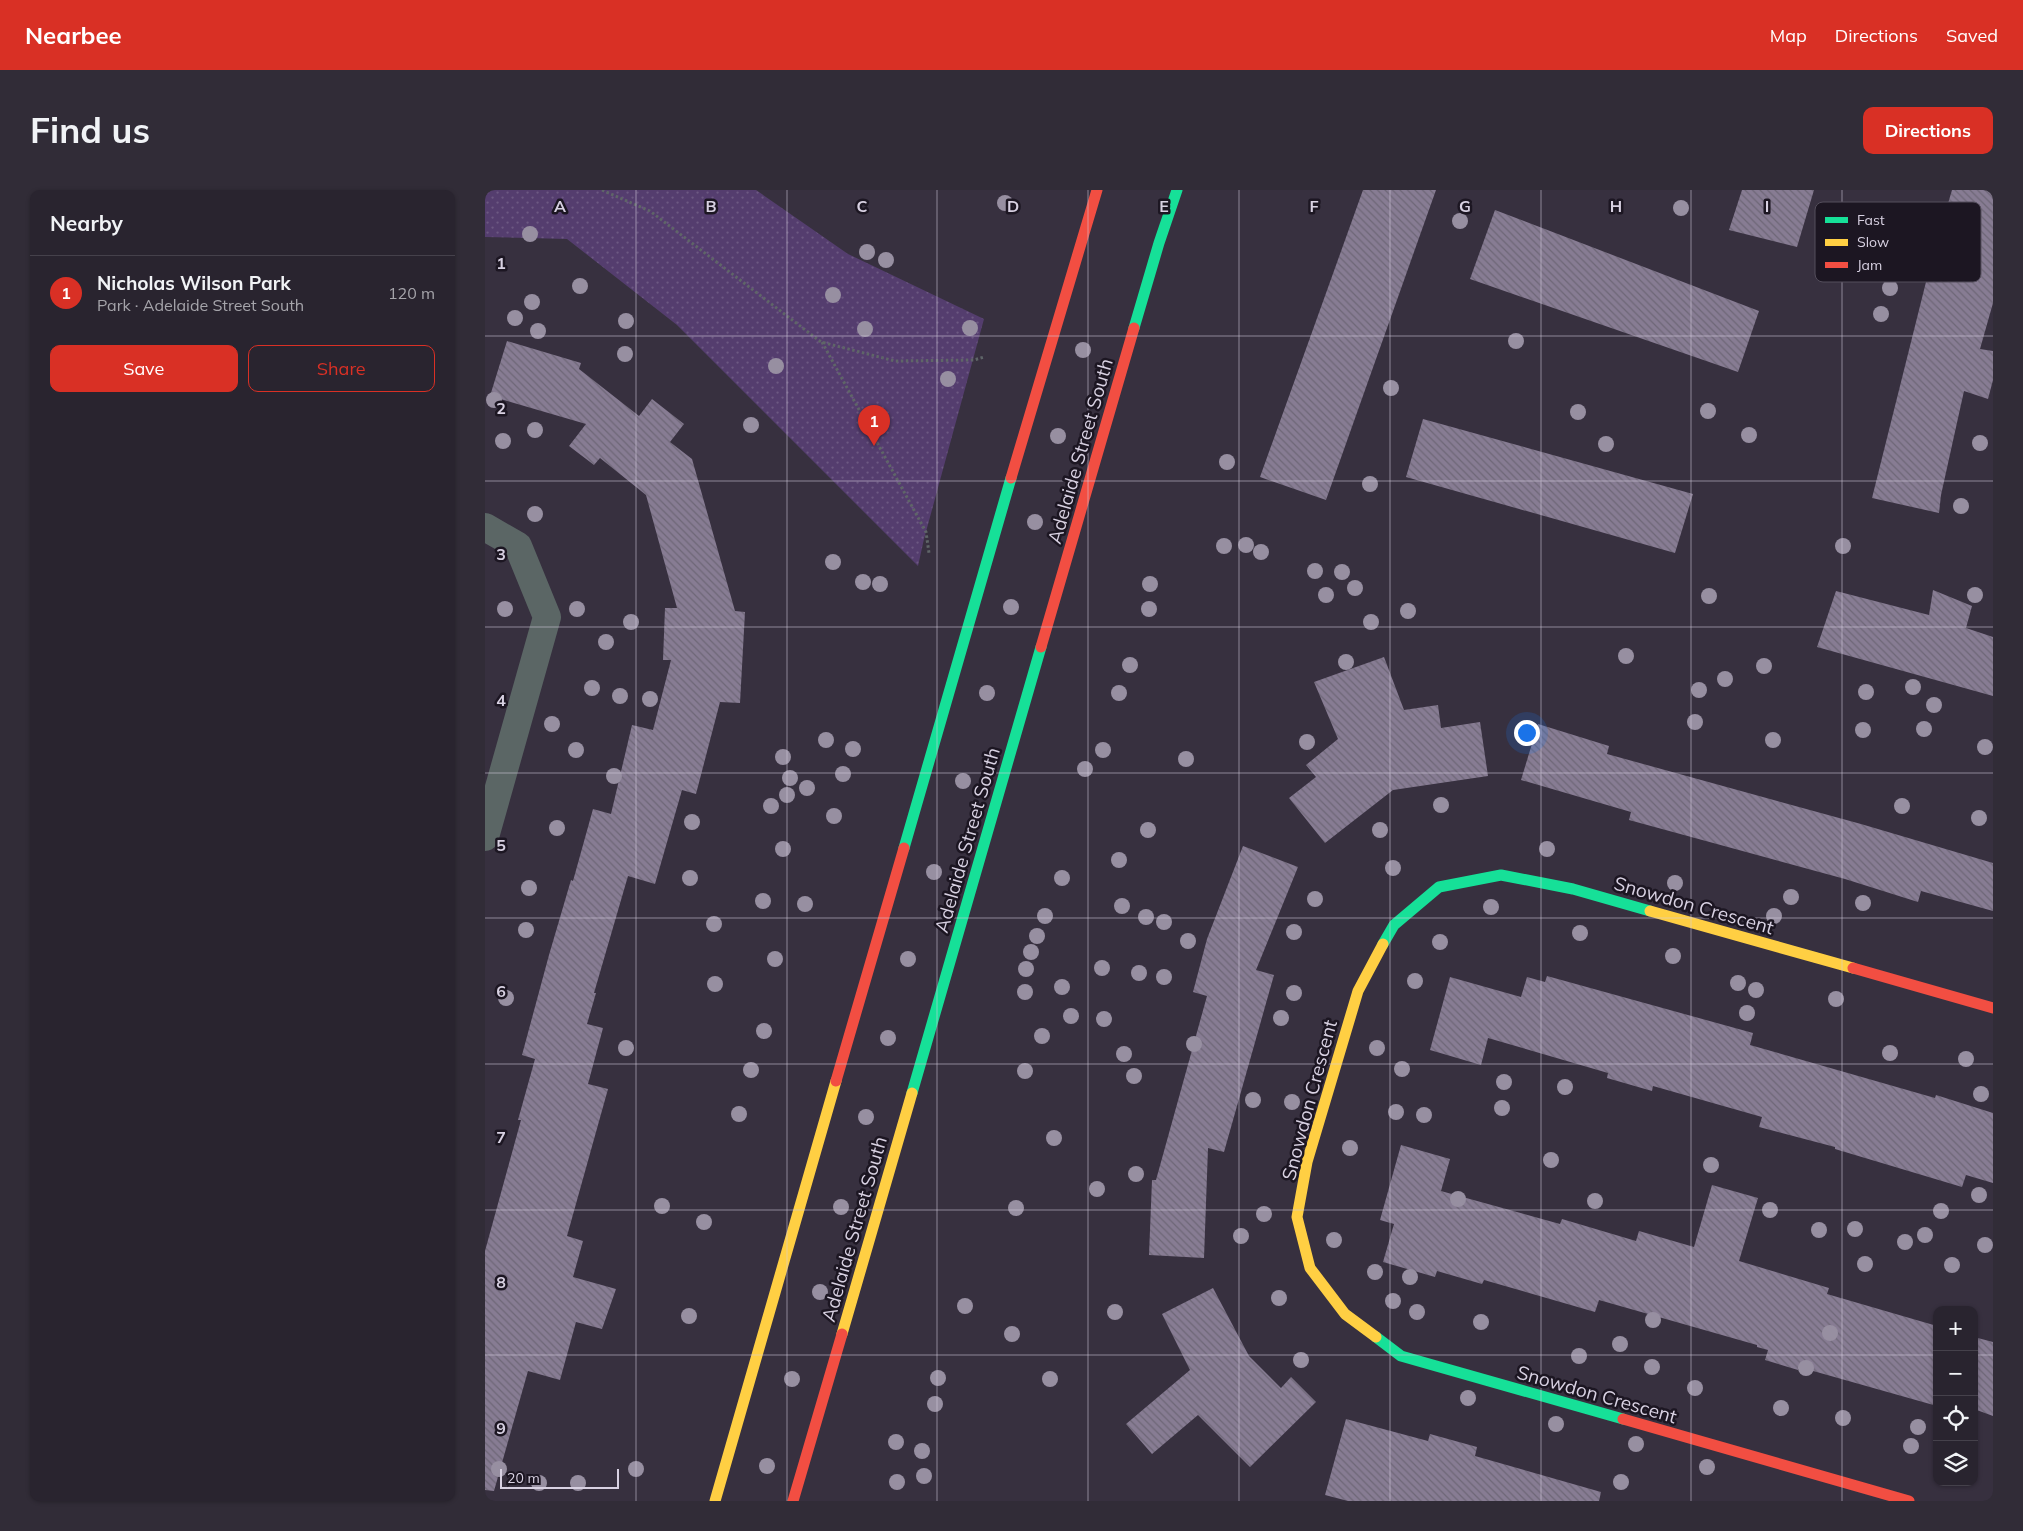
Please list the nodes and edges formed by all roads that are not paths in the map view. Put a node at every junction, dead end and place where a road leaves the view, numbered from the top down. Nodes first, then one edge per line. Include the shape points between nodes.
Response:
1 (1097, 190) edge
2 (1177, 190) edge
3 (485, 527) edge
4 (485, 837) edge
5 (1993, 1008) edge
6 (715, 1501) edge
7 (793, 1501) edge
8 (1909, 1501) edge

1 - 6 street
2 - 7 street, Adelaide Street South via 1156,252
3 - 4 street via 519,546 547,617
5 - 8 street, Snowdon Crescent via 1573,889 1501,875 1439,887 1394,925 1358,991 1307,1162 1297,1217 1309,1268 1345,1314 1401,1356

